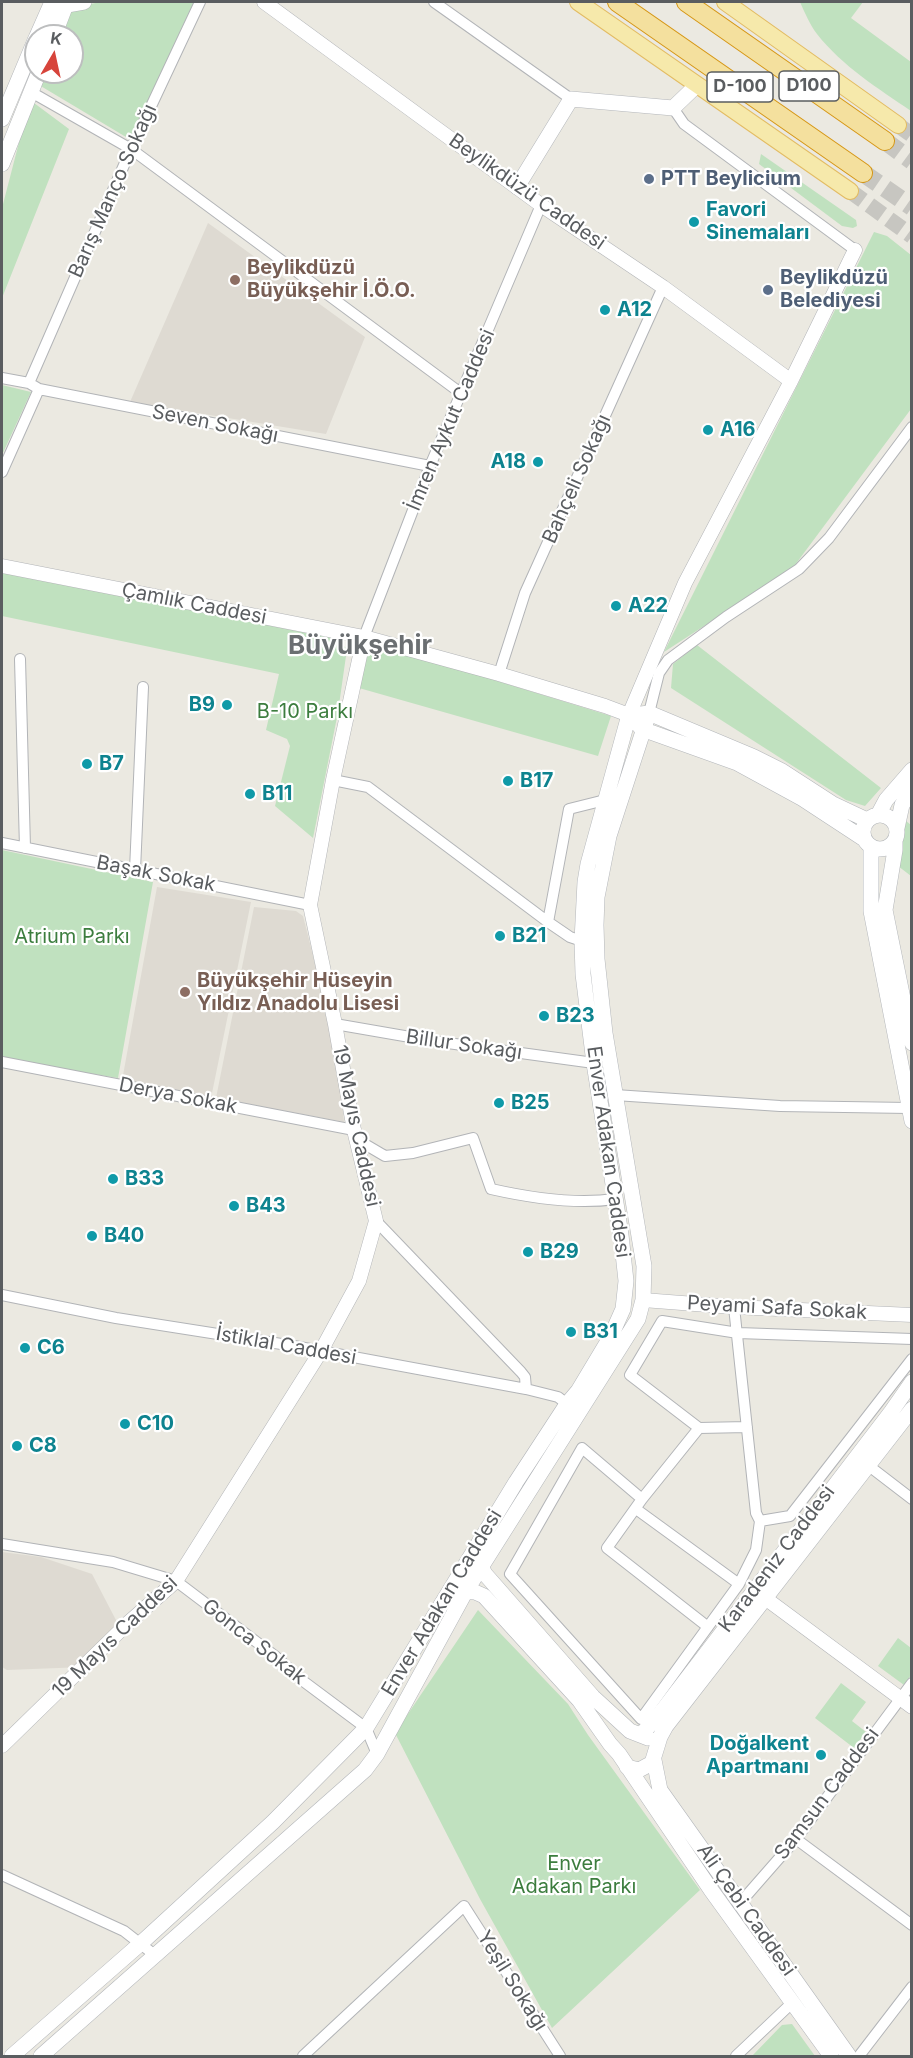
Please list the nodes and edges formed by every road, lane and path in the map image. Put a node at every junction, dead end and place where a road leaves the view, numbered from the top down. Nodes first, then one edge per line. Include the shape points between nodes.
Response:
1 (62, 2) edge
2 (84, 2) edge
3 (200, 2) edge
4 (264, 2) edge
5 (434, 2) edge
6 (578, 2) edge
7 (617, 2) edge
8 (686, 2) edge
9 (698, 2) edge
10 (725, 2) edge
11 (46, 24) edge
12 (57, 24) edge
13 (731, 33) junction
14 (24, 65) edge
15 (16, 84) junction
16 (34, 84) edge
17 (697, 86) junction
18 (31, 92) junction
19 (571, 99) junction
20 (673, 108) junction
21 (2, 119) edge
22 (898, 125) tunnel mouth
23 (885, 141) tunnel mouth
24 (131, 149) junction
25 (2, 164) edge
26 (863, 173) tunnel mouth
27 (517, 187) junction
28 (850, 191) tunnel mouth
29 (541, 205) junction
30 (855, 250) joint
31 (663, 287) junction
32 (2, 378) edge
33 (791, 381) junction
34 (34, 386) junction
35 (462, 394) junction
36 (912, 427) edge
37 (430, 466) junction
38 (2, 472) edge
39 (2, 566) edge
40 (364, 637) junction
41 (20, 659) dead end
42 (499, 674) junction
43 (143, 687) dead end
44 (649, 713) junction
45 (628, 715) junction
46 (642, 729) junction
47 (912, 770) edge
48 (333, 780) junction
49 (912, 790) edge
50 (605, 800) junction
51 (873, 817) junction
52 (896, 835) junction
53 (2, 843) edge
54 (868, 843) junction
55 (25, 848) junction
56 (135, 870) junction
57 (310, 905) junction
58 (548, 922) junction
59 (582, 942) junction
60 (335, 1024) junction
61 (912, 1043) edge
62 (2, 1062) edge
63 (594, 1063) junction
64 (615, 1095) junction
65 (910, 1115) edge
66 (355, 1135) junction
67 (615, 1199) junction
68 (376, 1221) junction
69 (2, 1295) edge
70 (625, 1298) junction
71 (643, 1300) junction
72 (734, 1307) junction
73 (912, 1315) edge
74 (738, 1334) junction
75 (912, 1339) edge
76 (321, 1351) junction
77 (912, 1359) edge
78 (912, 1382) edge
79 (526, 1389) junction
80 (567, 1404) junction
81 (912, 1408) edge
82 (747, 1427) junction
83 (699, 1428) junction
84 (869, 1466) junction
85 (912, 1499) edge
86 (639, 1504) junction
87 (760, 1521) junction
88 (2, 1544) edge
89 (482, 1568) junction
90 (176, 1581) junction
91 (739, 1584) junction
92 (466, 1591) junction
93 (765, 1598) junction
94 (708, 1627) junction
95 (912, 1683) edge
96 (900, 1699) junction
97 (912, 1707) edge
98 (366, 1728) junction
99 (639, 1735) junction
100 (2, 1746) edge
101 (377, 1754) junction
102 (655, 1754) junction
103 (625, 1763) junction
104 (796, 1839) junction
105 (2, 1875) edge
106 (740, 1903) junction
107 (912, 1925) edge
108 (141, 1944) junction
109 (156, 1956) junction
110 (912, 1987) edge
111 (793, 2002) junction
112 (557, 2055) edge
113 (12, 2056) edge
114 (41, 2056) edge
115 (303, 2056) edge
116 (736, 2056) edge
117 (831, 2056) edge
118 (849, 2056) edge
119 (859, 2056) edge

1 - 2 main road
1 - 11 main road
1 - 12 main road
3 - 24 street, Barış Manço Sokağı
4 - 27 street, Beylikdüzü Caddesi
5 - 19 street
6 - 17 main road
7 - 26 highway, D-100
8 - 13 highway
9 - 13 highway
10 - 22 main road
13 - 23 highway, D100
14 - 15 main road
15 - 18 main road
15 - 21 main road
16 - 18 main road
17 - 20 main road
17 - 28 main road
18 - 24 street
18 - 25 main road
19 - 20 main road
19 - 27 main road
20 - 30 street via 684,124
24 - 34 street, Barış Manço Sokağı
24 - 35 street
27 - 29 street, Beylikdüzü Caddesi
29 - 31 street, Beylikdüzü Caddesi
29 - 35 street, İmren Aykut Caddesi
30 - 33 street, Enver Adakan Caddesi
31 - 33 street, Beylikdüzü Caddesi
31 - 42 street, Bahçeli Sokağı via 525,593
32 - 34 street, Seven Sokağı
33 - 45 street, Enver Adakan Caddesi via 685,583
34 - 37 street, Seven Sokağı
34 - 38 street, Barış Manço Sokağı
35 - 37 street, İmren Aykut Caddesi
36 - 44 street via 829,538 799,568 668,660 659,673
37 - 40 street, İmren Aykut Caddesi
39 - 40 street, Çamlık Caddesi
40 - 42 street, Çamlık Caddesi
40 - 48 street, 19 Mayıs Caddesi
41 - 55 street
42 - 45 street, Çamlık Caddesi
43 - 56 street
44 - 45 main road
44 - 46 main road, Enver Adakan Caddesi
44 - 51 main road via 754,757 833,804
45 - 46 main road
45 - 50 main road, Enver Adakan Caddesi
46 - 54 main road via 736,763 803,799
46 - 64 main road, Enver Adakan Caddesi via 609,836 597,897 597,959
47 - 51 main road
48 - 57 street, 19 Mayıs Caddesi
48 - 58 street via 368,787
49 - 52 main road via 902,805
50 - 58 street via 569,809
50 - 59 main road, Enver Adakan Caddesi via 585,882
51 - 52 main road via 888,817
51 - 54 main road via 863,829
52 - 54 main road via 883,849
52 - 61 main road via 885,910
53 - 55 street, Başak Sokak
54 - 65 main road via 871,911
55 - 56 street, Başak Sokak
56 - 57 street, Başak Sokak
57 - 60 street, 19 Mayıs Caddesi
58 - 59 street
59 - 63 main road, Enver Adakan Caddesi
60 - 63 street, Billur Sokağı
60 - 66 street, 19 Mayıs Caddesi
62 - 66 street, Derya Sokak
63 - 67 main road, Enver Adakan Caddesi
64 - 65 street
64 - 71 main road, Enver Adakan Caddesi via 644,1266
66 - 67 street, Derya Sokak via 385,1156 473,1138 491,1189 528,1197
66 - 68 street, 19 Mayıs Caddesi
67 - 70 main road, Enver Adakan Caddesi
68 - 76 street, 19 Mayıs Caddesi via 359,1281
68 - 79 street via 521,1372
69 - 76 street, İstiklal Caddesi
70 - 71 main road
70 - 80 main road, Enver Adakan Caddesi via 611,1336
71 - 72 street, Peyami Safa Sokak
71 - 89 main road, Enver Adakan Caddesi via 638,1318
72 - 73 street, Peyami Safa Sokak
72 - 74 street
74 - 75 street
74 - 82 street
74 - 83 street via 662,1321 630,1375
76 - 79 street, İstiklal Caddesi
76 - 90 street, 19 Mayıs Caddesi
77 - 87 street via 790,1516
78 - 99 main road, Karadeniz Caddesi via 662,1711
79 - 80 street, İstiklal Caddesi via 558,1397
80 - 98 main road, Enver Adakan Caddesi
81 - 84 main road, Karadeniz Caddesi
82 - 83 street
82 - 87 street
83 - 86 street
84 - 85 street
84 - 93 main road, Karadeniz Caddesi
86 - 91 street
86 - 94 street via 607,1548
86 - 94 street via 582,1448 510,1574 641,1719
87 - 91 street via 756,1550
88 - 90 street, Gonca Sokak via 113,1562
89 - 92 main road, Enver Adakan Caddesi
89 - 99 main road via 593,1697
90 - 98 street, Gonca Sokak
90 - 100 street, 19 Mayıs Caddesi
91 - 94 street
92 - 101 main road, Enver Adakan Caddesi
92 - 103 main road, Ali Çebi Caddesi via 484,1596 579,1700
93 - 96 street
93 - 102 main road, Karadeniz Caddesi via 666,1726
95 - 96 street, Samsun Caddesi
96 - 97 street
96 - 104 street, Samsun Caddesi
98 - 101 street
98 - 108 main road, Enver Adakan Caddesi via 273,1822
99 - 102 main road via 650,1739
99 - 103 main road via 624,1743 621,1755
101 - 109 main road, Enver Adakan Caddesi via 364,1770
102 - 103 main road via 644,1770 634,1770
102 - 106 main road, Ali Çebi Caddesi via 660,1790
103 - 111 main road, Ali Çebi Caddesi
104 - 106 street, Samsun Caddesi
104 - 107 street
105 - 108 street via 124,1931
106 - 118 main road, Ali Çebi Caddesi
108 - 109 street
108 - 113 main road, Enver Adakan Caddesi
109 - 114 main road, Enver Adakan Caddesi
110 - 119 street
111 - 116 street
111 - 117 main road, Ali Çebi Caddesi
112 - 115 street, Yeşil Sokağı via 464,1906

